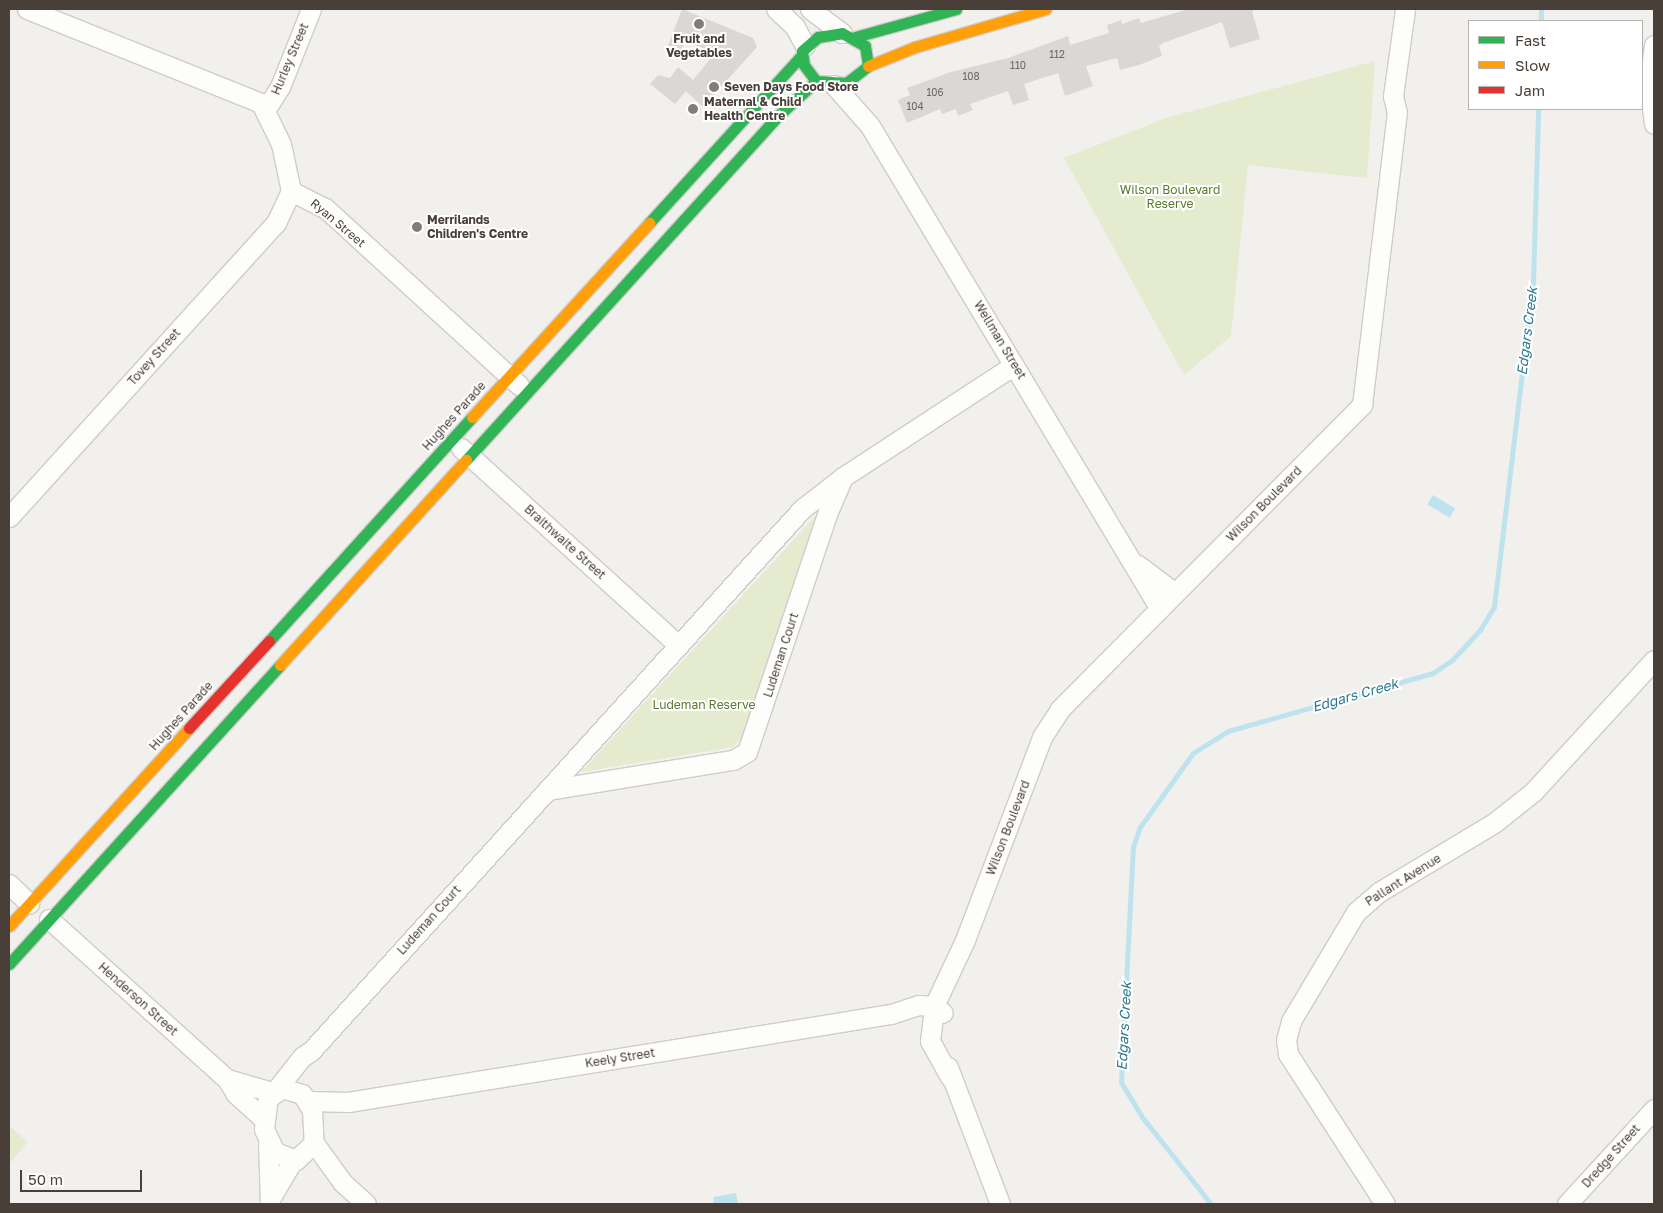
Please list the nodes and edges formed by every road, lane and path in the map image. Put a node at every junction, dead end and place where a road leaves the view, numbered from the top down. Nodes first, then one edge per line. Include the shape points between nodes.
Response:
1 (27, 9) edge
2 (311, 9) edge
3 (776, 9) edge
4 (810, 9) edge
5 (956, 9) edge
6 (1046, 9) edge
7 (1405, 9) edge
8 (849, 35) junction
9 (1654, 45) edge
10 (803, 51) junction
11 (863, 72) junction
12 (826, 83) junction
13 (266, 109) junction
14 (1654, 124) edge
15 (870, 126) junction
16 (291, 191) junction
17 (1014, 365) junction
18 (509, 376) junction
19 (528, 392) junction
20 (451, 439) junction
21 (470, 456) junction
22 (843, 477) junction
23 (9, 517) edge
24 (1128, 555) junction
25 (1175, 593) junction
26 (1160, 608) junction
27 (678, 645) junction
28 (1654, 660) edge
29 (547, 790) junction
30 (127, 796) junction
31 (146, 813) junction
32 (9, 884) edge
33 (29, 903) junction
34 (49, 919) junction
35 (9, 926) edge
36 (9, 964) edge
37 (937, 1012) junction
38 (311, 1051) junction
39 (227, 1079) junction
40 (274, 1091) junction
41 (305, 1097) junction
42 (348, 1102) junction
43 (1654, 1109) edge
44 (263, 1118) junction
45 (314, 1135) junction
46 (268, 1143) junction
47 (294, 1160) junction
48 (343, 1183) junction
49 (270, 1202) edge
50 (366, 1204) edge
51 (1000, 1204) edge
52 (1384, 1204) edge
53 (1567, 1204) edge

1 - 13 street via 253,98
2 - 13 street, Hurley Street via 280,87
3 - 10 street via 795,27
4 - 8 street
5 - 8 street
6 - 11 street via 915,47
7 - 25 street, Wilson Boulevard via 1393,96 1397,113 1362,405
8 - 10 street via 818,37
8 - 11 street via 864,46
9 - 14 street via 1650,84
10 - 12 street
10 - 18 street, Hughes Parade
11 - 12 street
11 - 15 street, Wellman Street
12 - 15 street, Wellman Street
12 - 19 street via 779,115
13 - 16 street via 290,173
15 - 17 street, Wellman Street
16 - 18 street, Ryan Street via 325,208
16 - 23 street, Tovey Street via 276,223
17 - 22 street, Ludeman Court
17 - 24 street, Wellman Street
18 - 19 street, Ryan Street
18 - 20 street, Hughes Parade
19 - 21 street
20 - 21 street, Braithwaite Street
20 - 30 street, Hughes Parade
21 - 27 street, Braithwaite Street
21 - 31 street
22 - 27 street, Ludeman Court via 802,509
22 - 29 street, Ludeman Court via 827,514 747,752 732,760
24 - 25 street, Wellman Street via 1149,576
24 - 26 street, Wellman Street
25 - 26 street, Wilson Boulevard
26 - 37 street, Wilson Boulevard via 1060,709 1042,737 966,940 958,976
27 - 29 street, Ludeman Court
28 - 52 street, Pallant Avenue via 1533,792 1494,823 1361,907 1291,1021 1286,1040 1288,1054
29 - 38 street, Ludeman Court
30 - 31 street
30 - 33 street, Hughes Parade
31 - 34 street
32 - 33 street
33 - 35 street, Hughes Parade
34 - 36 street
34 - 39 street, Henderson Street
37 - 42 street, Keely Street via 919,1005 891,1014
37 - 51 street, Wilson Boulevard via 950,1077
38 - 40 street, Ludeman Court via 302,1057
38 - 41 street, Ludeman Court via 302,1075
39 - 40 street, Henderson Street
39 - 44 street, Henderson Street via 236,1094
40 - 41 street via 292,1089
40 - 44 street
41 - 42 street, Keely Street
41 - 45 street
42 - 45 street, Keely Street via 329,1113
43 - 53 street, Dredge Street
44 - 46 street
45 - 47 street
45 - 48 street
46 - 47 street via 279,1156
46 - 49 street
47 - 48 street
47 - 49 street
48 - 50 street

